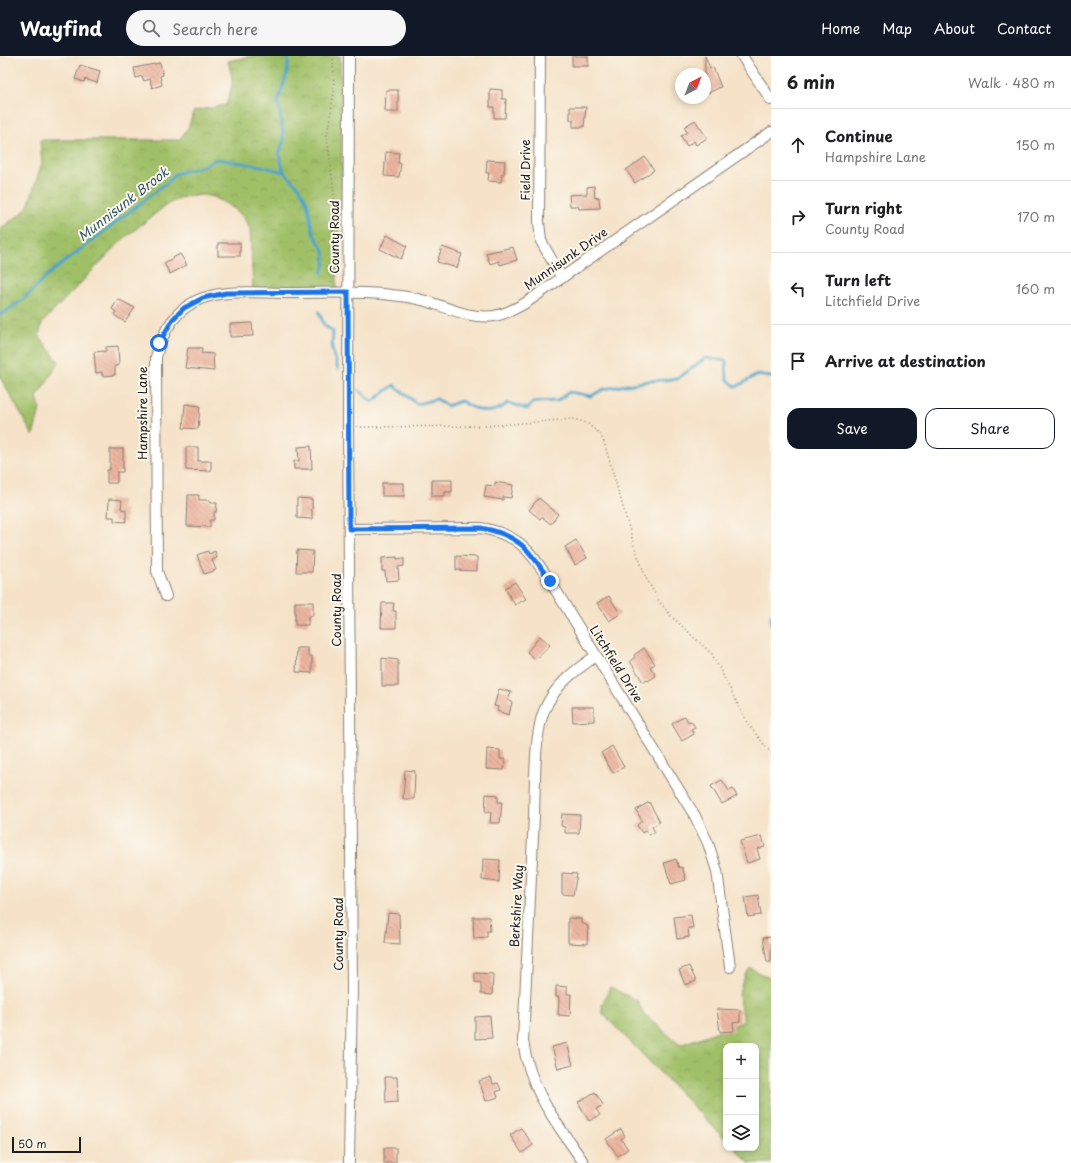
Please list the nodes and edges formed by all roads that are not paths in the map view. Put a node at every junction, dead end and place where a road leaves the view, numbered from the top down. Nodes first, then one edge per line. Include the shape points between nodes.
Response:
1 (349, 56) edge
2 (540, 56) edge
3 (742, 56) edge
4 (771, 100) edge
5 (771, 132) edge
6 (562, 278) junction
7 (348, 292) junction
8 (349, 529) junction
9 (166, 596) dead end
10 (596, 656) junction
11 (730, 967) dead end
12 (349, 1163) edge
13 (584, 1163) edge

1 - 7 street, County Road
2 - 6 street, Field Drive via 539,222 541,240
3 - 4 street
5 - 6 street, Munnisunk Drive
6 - 7 street, Munnisunk Drive via 527,302 494,316 456,312 426,301 390,294
7 - 8 street, County Road
7 - 9 street, Hampshire Lane via 226,293 203,298 184,308 164,332 156,357 156,513 157,571
8 - 10 street, Litchfield Drive via 481,528 497,531 516,540 527,548 538,563
8 - 12 street, County Road via 352,990
10 - 11 street, Litchfield Drive via 695,816 708,843 717,871
10 - 13 street, Berkshire Way via 577,668 553,694 544,710 540,727 523,1041 536,1089

